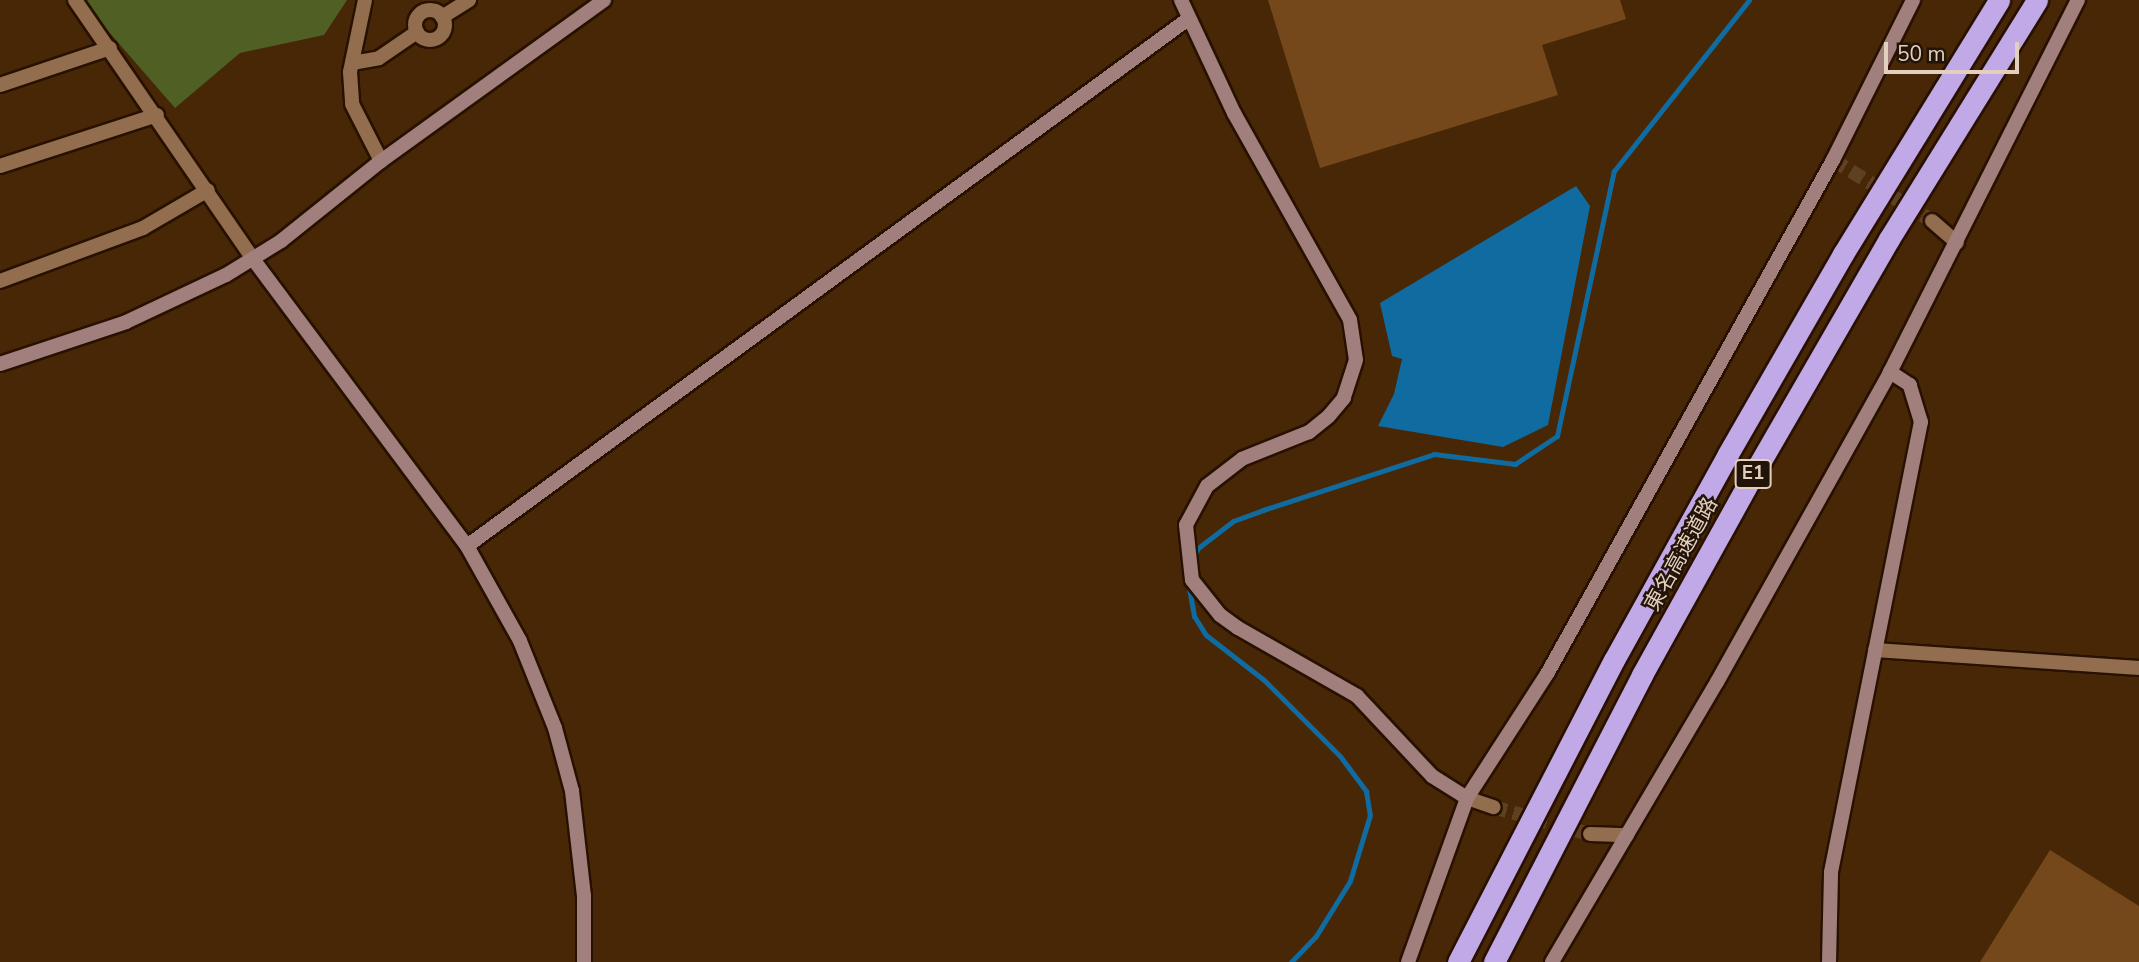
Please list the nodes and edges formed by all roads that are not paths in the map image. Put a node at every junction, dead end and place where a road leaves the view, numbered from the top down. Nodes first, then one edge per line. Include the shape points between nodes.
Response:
1 (75, 0) edge
2 (365, 0) edge
3 (469, 0) edge
4 (604, 0) edge
5 (1181, 0) edge
6 (1913, 0) edge
7 (1999, 0) edge
8 (2037, 0) edge
9 (2078, 0) edge
10 (442, 17) junction
11 (1188, 19) junction
12 (417, 32) junction
13 (110, 48) junction
14 (352, 63) junction
15 (0, 86) edge
16 (157, 115) junction
17 (381, 161) junction
18 (0, 166) edge
19 (208, 190) junction
20 (1932, 221) tunnel mouth
21 (1957, 243) junction
22 (253, 259) junction
23 (0, 281) edge
24 (0, 364) edge
25 (1890, 372) junction
26 (467, 546) junction
27 (1875, 650) junction
28 (2139, 668) edge
29 (1467, 798) junction
30 (1493, 807) tunnel mouth
31 (1590, 834) tunnel mouth
32 (1627, 835) junction
33 (584, 962) edge
34 (1408, 962) edge
35 (1458, 962) edge
36 (1494, 962) edge
37 (1552, 962) edge
38 (1829, 962) edge

1 - 13 street
2 - 14 street
3 - 10 street
4 - 17 street
5 - 11 street
6 - 29 street via 1833,160 1553,662
7 - 35 highway, 東名高速道路 / E1 via 1843,254 1728,454 1608,672
8 - 36 highway, 東名高速道路 / E1 via 1889,239 1758,466 1642,675
9 - 21 street
10 - 12 street via 425,12 416,23
10 - 12 street via 445,26 438,38 424,39
11 - 26 street
11 - 29 street via 1234,113 1350,320 1356,360 1349,388 1329,416 1309,432 1242,459 1207,486 1186,525 1192,580 1220,615 1238,628 1357,696 1432,776
12 - 14 street via 379,58
13 - 15 street
13 - 16 street
14 - 17 street via 352,104
16 - 18 street
16 - 19 street
17 - 22 street
19 - 22 street
19 - 23 street via 143,228
20 - 21 street
21 - 25 street
22 - 24 street via 126,322
22 - 26 street
25 - 27 street via 1910,385 1921,422
25 - 32 street
26 - 33 street via 520,640 555,728 582,859
27 - 28 street
27 - 38 street via 1831,872
29 - 30 street
29 - 34 street
31 - 32 street
32 - 37 street

